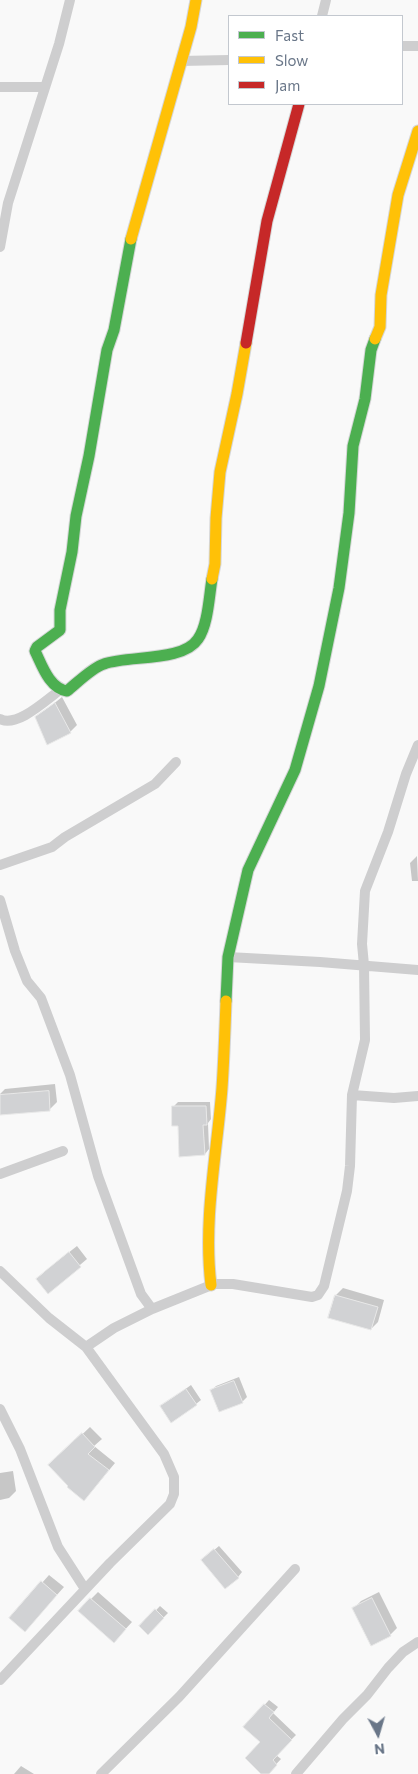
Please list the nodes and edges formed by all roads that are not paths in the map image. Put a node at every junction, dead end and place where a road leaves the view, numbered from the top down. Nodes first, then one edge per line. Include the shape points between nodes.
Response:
1 (70, 0) edge
2 (196, 0) edge
3 (326, 0) edge
4 (322, 15) edge
5 (403, 46) edge
6 (418, 46) edge
7 (228, 60) edge
8 (181, 61) junction
9 (0, 87) edge
10 (44, 88) junction
11 (299, 105) edge
12 (418, 131) edge
13 (4, 208) edge
14 (0, 247) edge
15 (60, 690) junction
16 (0, 718) edge
17 (418, 745) edge
18 (176, 762) dead end
19 (0, 865) edge
20 (0, 900) edge
21 (228, 957) junction
22 (364, 966) junction
23 (418, 970) edge
24 (352, 1095) junction
25 (418, 1096) edge
26 (63, 1151) dead end
27 (0, 1174) edge
28 (0, 1271) edge
29 (211, 1285) junction
30 (152, 1310) junction
31 (86, 1347) junction
32 (0, 1410) edge
33 (295, 1569) dead end
34 (85, 1589) junction
35 (418, 1642) edge
36 (0, 1680) edge
37 (101, 1774) edge
38 (296, 1774) edge

1 - 10 street
2 - 8 street
3 - 4 street
5 - 6 street
7 - 8 street
8 - 15 street via 128,250 76,516 60,610 60,630 35,650 50,680
9 - 10 street
10 - 13 street
11 - 15 street via 267,221 220,472 214,564 204,626 193,645 182,651 102,664 67,691
12 - 21 street via 398,195 381,295 380,327 371,350 365,399 352,446 349,513 339,588 319,686 295,770 248,870
13 - 14 street
15 - 16 street via 22,717 10,721
17 - 22 street via 365,891
18 - 19 street via 155,784 52,847
20 - 30 street via 27,981 41,998 70,1075 98,1176 141,1294
21 - 22 street
21 - 29 street via 222,1088 208,1259
22 - 23 street
22 - 24 street via 365,1040
24 - 25 street
24 - 29 street via 348,1182 324,1286 318,1295 312,1297 233,1284
26 - 27 street
28 - 31 street via 49,1318
29 - 30 street
30 - 31 street via 114,1328
31 - 34 street via 164,1454 174,1478 174,1494 170,1504
32 - 34 street via 20,1448 58,1547
33 - 37 street via 179,1697
34 - 36 street
35 - 38 street via 388,1668

